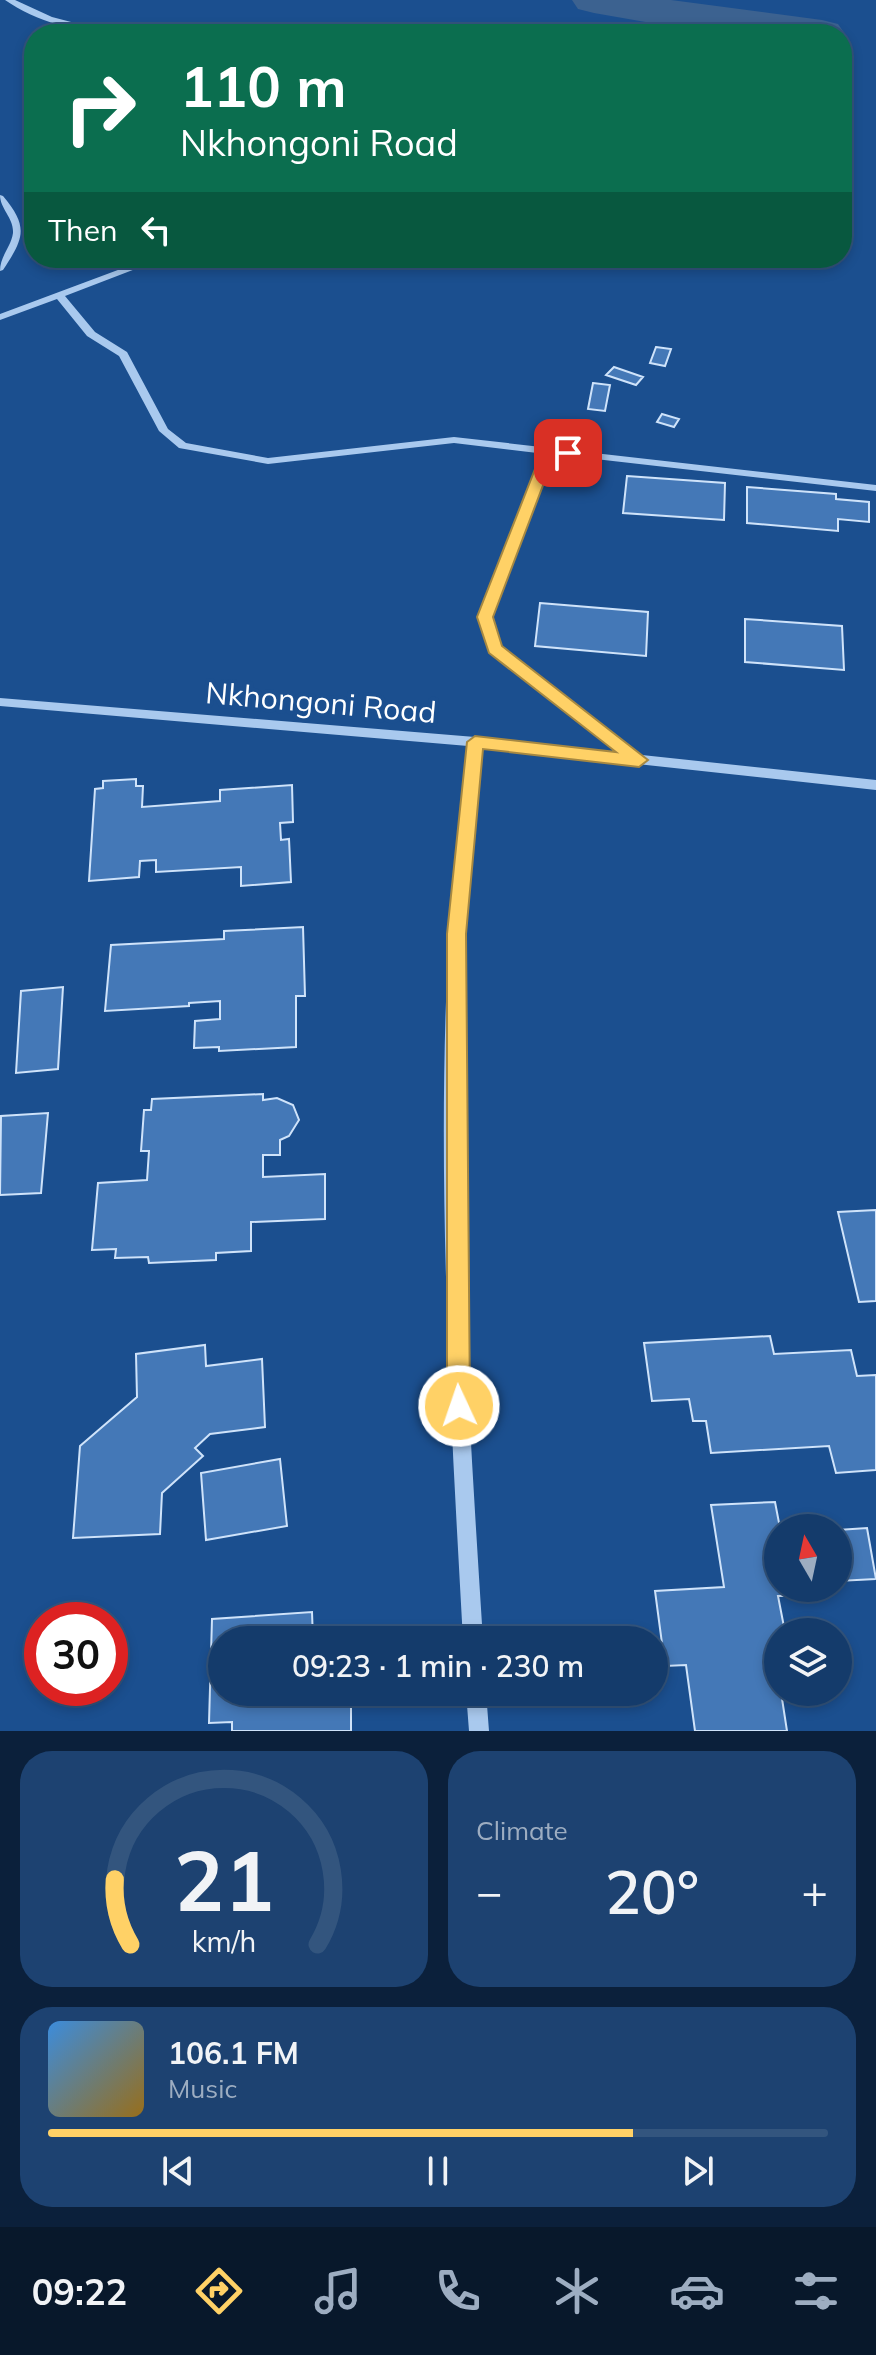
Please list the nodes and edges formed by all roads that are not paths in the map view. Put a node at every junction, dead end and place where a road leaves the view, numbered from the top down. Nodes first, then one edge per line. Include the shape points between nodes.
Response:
1 (9, 0) edge
2 (70, 24) edge
3 (0, 198) edge
4 (0, 268) edge
5 (133, 268) edge
6 (60, 296) junction
7 (0, 317) edge
8 (568, 453) junction
9 (876, 488) edge
10 (0, 702) edge
11 (475, 742) junction
12 (639, 760) junction
13 (876, 785) edge
14 (472, 1626) edge
15 (477, 1706) edge
16 (479, 1731) edge

1 - 2 street
3 - 4 street via 18,221 18,233
5 - 6 street
6 - 7 street
6 - 8 street via 91,334 123,354 164,431 183,446 268,461 454,440
8 - 9 street
8 - 12 street via 544,464 485,617 495,649
10 - 11 street, Nkhongoni Road
11 - 12 street, Nkhongoni Road
11 - 14 street via 456,934 457,1377
12 - 13 street, Nkhongoni Road
15 - 16 street

